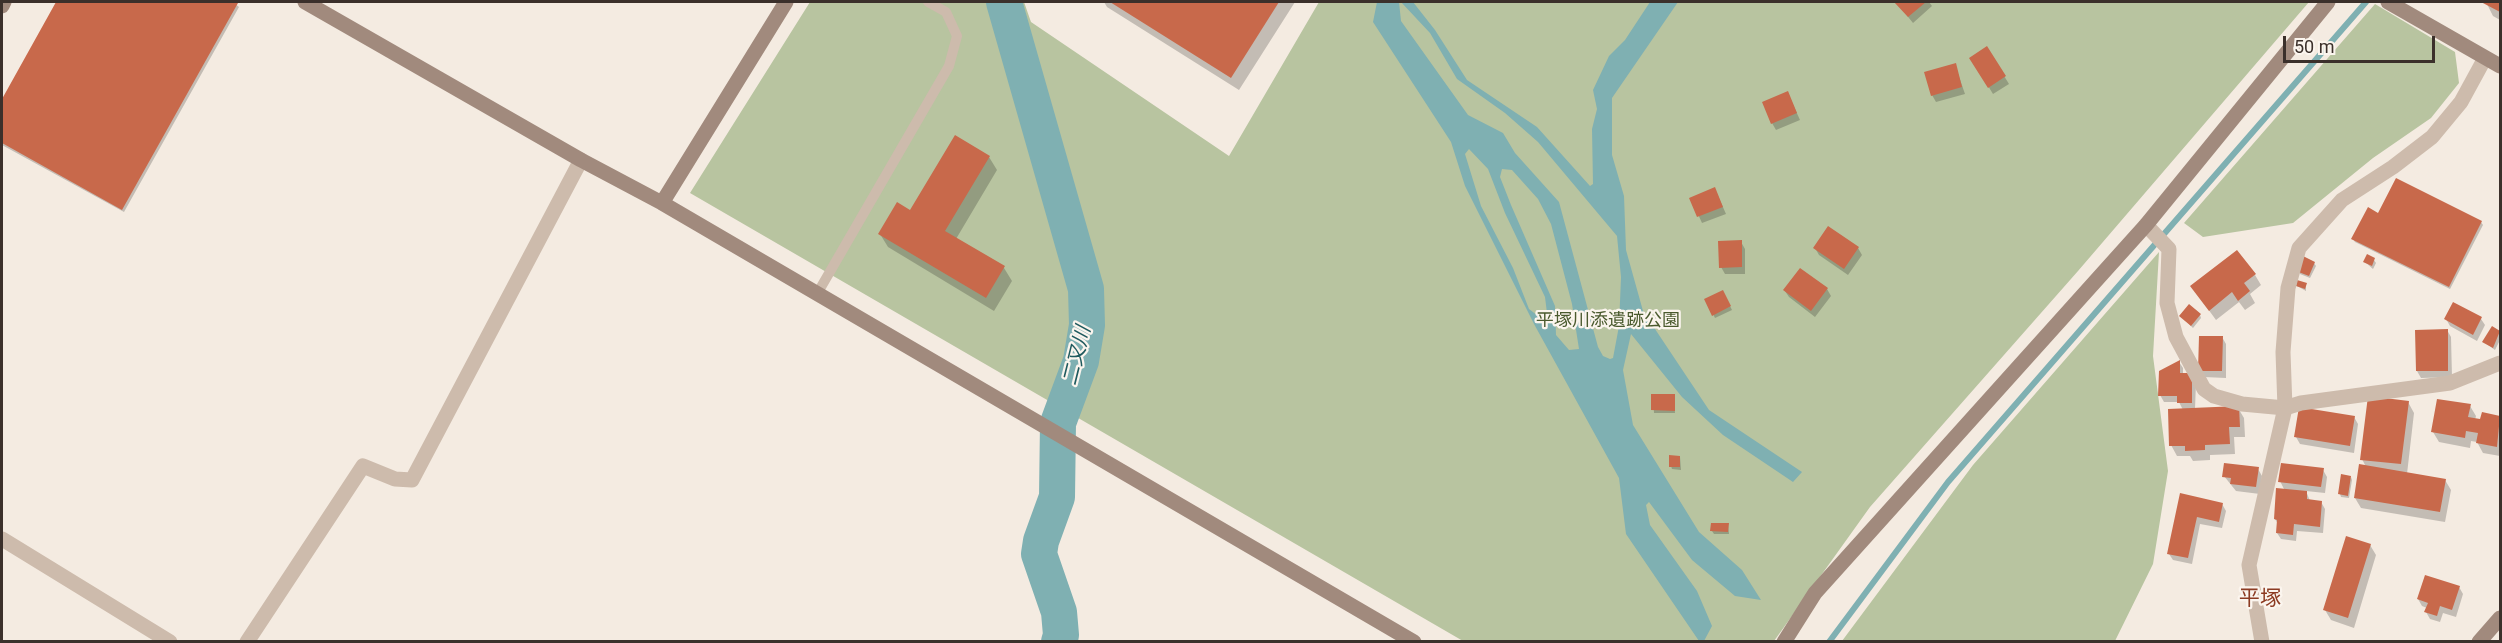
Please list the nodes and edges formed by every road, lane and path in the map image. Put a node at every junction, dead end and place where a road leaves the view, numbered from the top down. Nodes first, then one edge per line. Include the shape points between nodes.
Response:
1 (4, 2) edge
2 (305, 2) edge
3 (786, 2) edge
4 (928, 2) edge
5 (2328, 2) edge
6 (2390, 3) edge
7 (2, 6) edge
8 (2485, 58) junction
9 (2500, 66) edge
10 (581, 160) junction
11 (662, 203) junction
12 (2146, 225) junction
13 (817, 294) junction
14 (2500, 363) edge
15 (2285, 408) junction
16 (2, 539) edge
17 (2500, 618) edge
18 (170, 642) edge
19 (247, 642) edge
20 (1414, 642) edge
21 (1784, 642) edge
22 (2262, 642) edge
23 (2479, 642) edge

1 - 7 street
2 - 10 street
3 - 11 street
4 - 13 lane via 946,12 957,36 949,66
5 - 12 street
6 - 8 street
8 - 9 street
8 - 15 street via 2462,102 2432,137 2342,200 2299,248 2288,288 2283,352
10 - 11 street
10 - 19 street via 412,480 395,479 363,466
11 - 13 street
12 - 15 street via 2169,249 2167,303 2176,337 2204,389 2242,404
12 - 21 street via 1815,593
13 - 20 street
14 - 15 street via 2450,383
15 - 22 street via 2249,565
16 - 18 street
17 - 23 street

